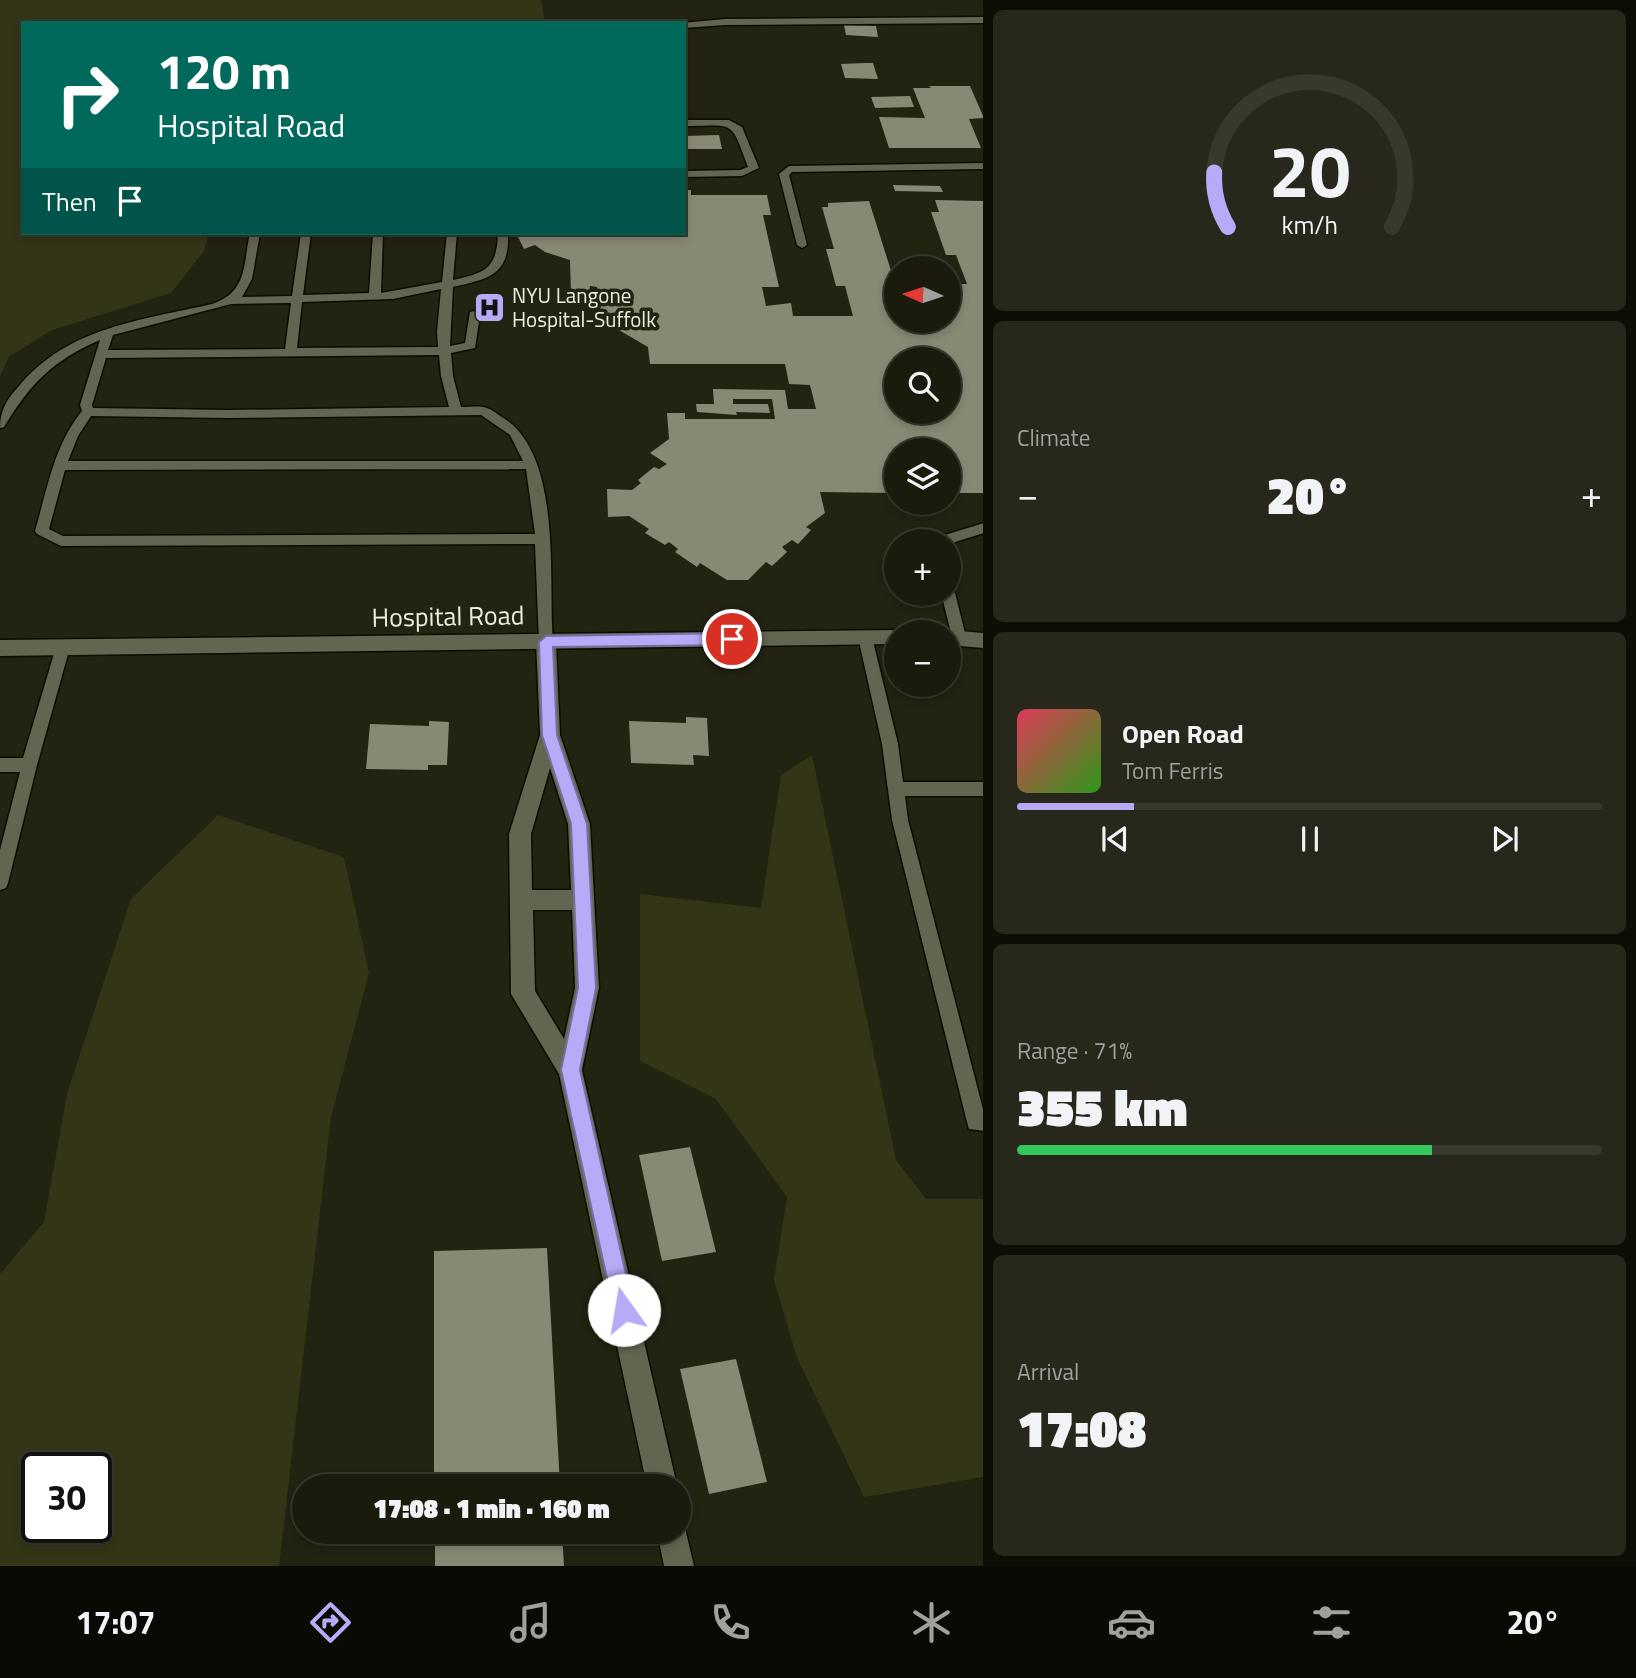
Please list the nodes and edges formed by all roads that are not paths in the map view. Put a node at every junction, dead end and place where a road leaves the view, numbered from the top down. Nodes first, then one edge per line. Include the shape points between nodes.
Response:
1 (983, 20) edge
2 (686, 25) edge
3 (686, 123) edge
4 (983, 166) edge
5 (686, 174) edge
6 (255, 235) edge
7 (306, 235) edge
8 (378, 235) edge
9 (452, 235) edge
10 (503, 235) edge
11 (802, 245) dead end
12 (475, 279) junction
13 (447, 284) junction
14 (375, 296) junction
15 (476, 296) dead end
16 (299, 299) junction
17 (230, 301) junction
18 (474, 315) dead end
19 (108, 331) junction
20 (445, 351) junction
21 (290, 353) junction
22 (100, 354) junction
23 (88, 412) junction
24 (456, 412) junction
25 (0, 424) edge
26 (531, 465) junction
27 (62, 466) junction
28 (983, 528) edge
29 (961, 535) edge
30 (540, 539) junction
31 (983, 631) edge
32 (961, 636) edge
33 (864, 637) junction
34 (884, 637) edge
35 (961, 638) edge
36 (983, 641) edge
37 (546, 642) junction
38 (63, 647) junction
39 (0, 648) edge
40 (550, 735) junction
41 (0, 765) edge
42 (29, 765) junction
43 (894, 789) junction
44 (983, 789) edge
45 (1, 876) edge
46 (521, 900) junction
47 (583, 900) junction
48 (570, 1070) junction
49 (983, 1122) edge
50 (659, 1474) edge
51 (675, 1544) edge
52 (679, 1566) edge

1 - 2 lane
3 - 5 lane via 729,123 739,129 754,168 742,173
4 - 11 lane via 789,169 784,174
6 - 17 lane via 243,288
7 - 16 lane
8 - 14 lane
9 - 13 lane
10 - 12 lane via 503,253 493,271
12 - 13 lane
12 - 15 lane
13 - 14 lane
13 - 20 lane
14 - 16 lane
16 - 17 lane
16 - 21 lane
17 - 19 lane
18 - 20 lane via 471,345
19 - 22 lane
19 - 25 lane via 55,356 37,371
20 - 21 lane
20 - 24 lane
21 - 22 lane
22 - 23 lane
23 - 24 lane
23 - 27 lane via 66,444
24 - 26 lane via 483,411 513,432
26 - 27 lane
26 - 30 lane via 540,503
27 - 30 lane via 43,531 61,541
28 - 29 lane
30 - 37 lane
31 - 32 street
33 - 34 street, Hospital Road
33 - 37 street, Hospital Road
33 - 43 lane via 890,744
35 - 36 street
37 - 38 street, Hospital Road
37 - 40 street
38 - 39 street, Hospital Road
38 - 42 lane
40 - 46 street via 520,834
40 - 47 street via 579,824
41 - 42 lane
42 - 45 lane
43 - 44 lane
43 - 49 lane via 976,1122
46 - 47 street
46 - 48 street via 523,994
47 - 48 street via 587,988
48 - 50 street
51 - 52 street

